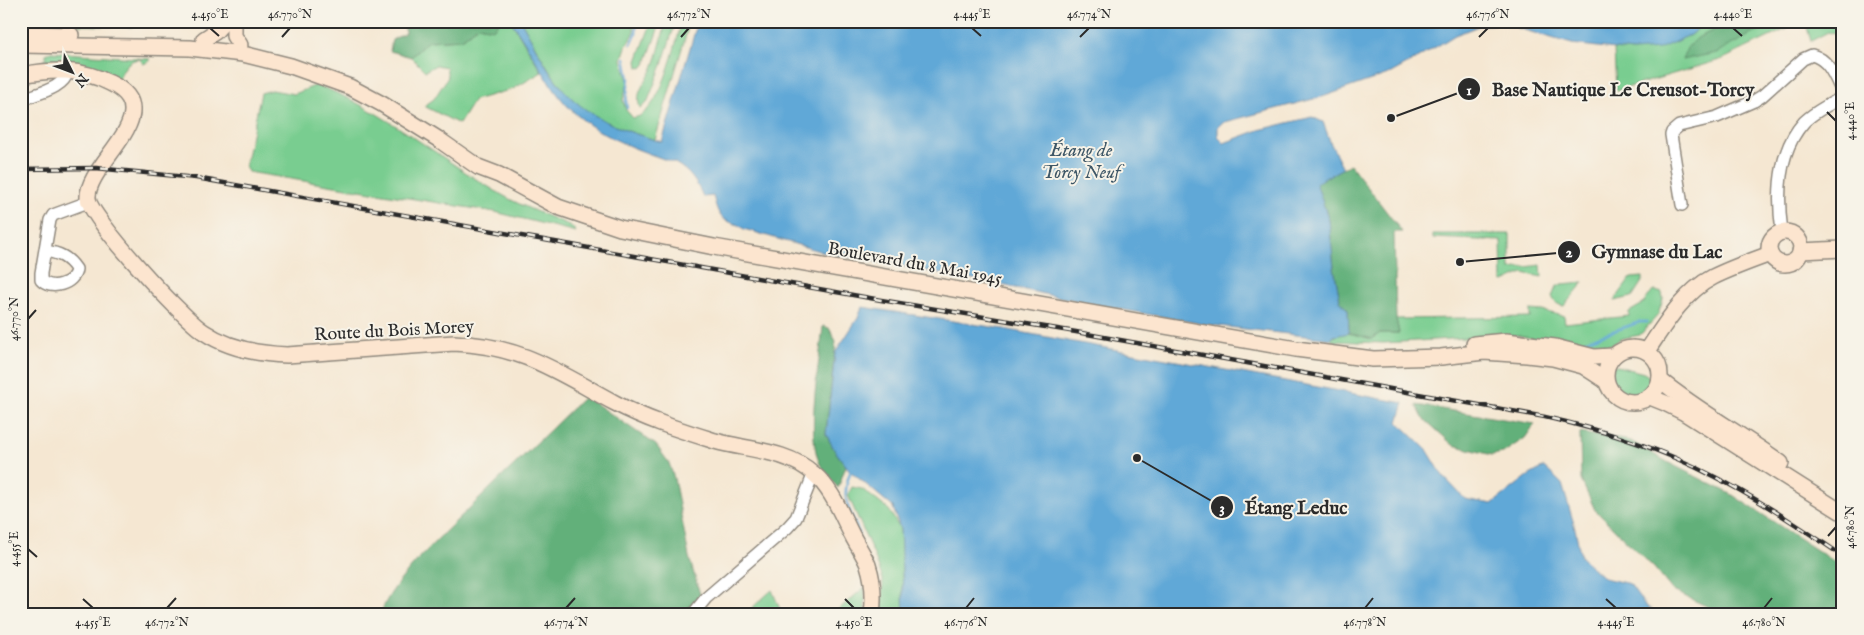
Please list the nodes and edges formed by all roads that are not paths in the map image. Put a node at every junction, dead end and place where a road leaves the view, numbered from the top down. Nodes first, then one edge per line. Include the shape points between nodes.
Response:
1 (225, 21) edge
2 (234, 21) edge
3 (21, 34) edge
4 (204, 40) junction
5 (21, 45) edge
6 (240, 45) junction
7 (68, 70) junction
8 (21, 75) edge
9 (1843, 95) edge
10 (21, 100) edge
11 (500, 175) junction
12 (88, 202) junction
13 (1682, 205) dead end
14 (1782, 232) junction
15 (1843, 249) edge
16 (45, 251) dead end
17 (1800, 251) junction
18 (1770, 254) junction
19 (1646, 351) junction
20 (1334, 353) junction
21 (1613, 356) junction
22 (1660, 380) junction
23 (1606, 381) junction
24 (1650, 397) junction
25 (814, 474) junction
26 (1843, 507) edge
27 (1843, 513) edge
28 (693, 614) edge
29 (872, 614) edge

1 - 4 main road
2 - 6 main road via 234,36
3 - 4 main road, Boulevard du 8 Mai 1945
4 - 6 main road, Boulevard du 8 Mai 1945
5 - 11 main road, Boulevard du 8 Mai 1945 via 190,48 243,54 291,66 350,87 382,104 478,167
6 - 11 main road, Boulevard du 8 Mai 1945 via 305,60 358,82 442,132 490,164
7 - 8 main road
7 - 10 street via 66,79 60,84
7 - 12 main road via 114,84 132,106 126,129 90,187
9 - 13 street via 1829,66 1812,55 1754,101 1717,117 1674,129 1671,135
9 - 14 street via 1804,122 1790,146 1780,187
11 - 20 main road, Boulevard du 8 Mai 1945 via 558,206 620,228
12 - 16 street via 53,215
12 - 25 main road, Route du Bois Morey via 106,228 180,312 204,332 228,345 287,355 438,343 495,347 544,364 616,403 666,425 790,459
14 - 17 main road via 1796,237
14 - 18 main road via 1770,242
15 - 17 main road
17 - 18 main road via 1794,261 1785,264
18 - 19 main road via 1712,277 1698,287 1680,304
19 - 21 main road via 1629,348
19 - 22 main road via 1658,363
20 - 21 main road, Boulevard du 8 Mai 1945 via 1506,341 1555,347 1594,357
20 - 23 main road, Boulevard du 8 Mai 1945 via 1373,359 1484,352 1528,354 1583,366
21 - 23 main road via 1608,364
22 - 24 main road
22 - 26 main road
23 - 24 main road via 1623,401 1641,402
24 - 27 main road via 1683,412
25 - 28 street via 796,518 706,598
25 - 29 main road, Route du Bois Morey via 830,493 868,565

